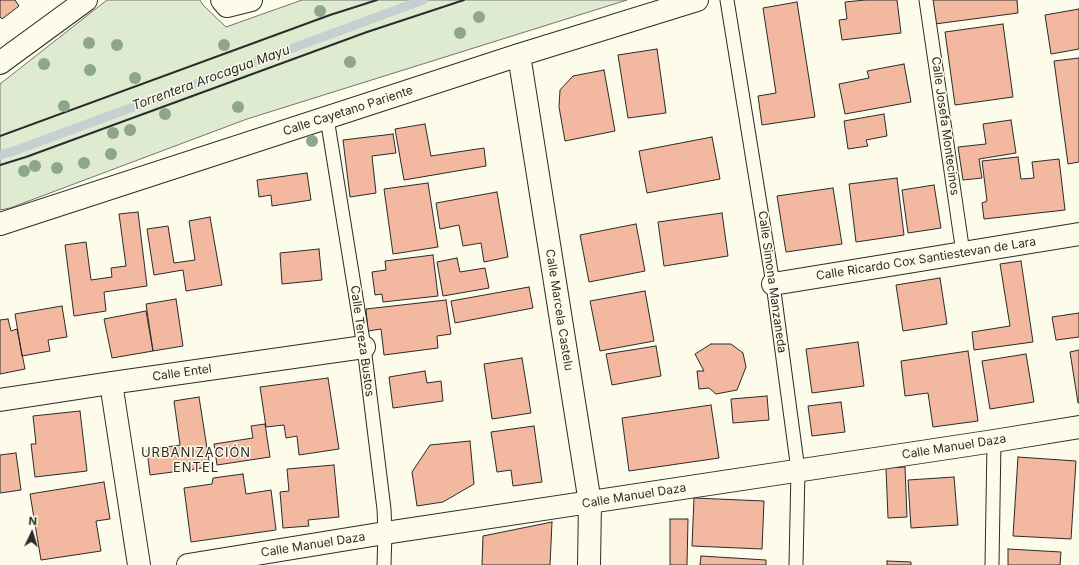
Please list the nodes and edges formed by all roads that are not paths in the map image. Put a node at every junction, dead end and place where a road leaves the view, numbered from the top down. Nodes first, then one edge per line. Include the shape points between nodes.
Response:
1 (86, 0) edge
2 (251, 0) edge
3 (697, 0) edge
4 (727, 0) edge
5 (926, 0) edge
6 (224, 3) edge
7 (519, 55) junction
8 (0, 63) edge
9 (327, 118) junction
10 (0, 224) edge
11 (1079, 234) edge
12 (963, 253) junction
13 (773, 284) junction
14 (364, 347) junction
15 (111, 383) junction
16 (0, 400) edge
17 (1079, 427) edge
18 (994, 441) junction
19 (798, 470) junction
20 (590, 503) junction
21 (385, 533) junction
22 (139, 565) edge
23 (188, 565) edge
24 (384, 565) edge
25 (589, 565) edge
26 (796, 565) edge
27 (992, 565) edge

1 - 8 street
2 - 6 street
3 - 7 street, Calle Cayetano Pariente
4 - 13 lane, Calle Simona Manzaneda
5 - 12 lane, Calle Josefa Montecinos
7 - 9 street, Calle Cayetano Pariente
7 - 20 street, Calle Marcela Castelu
9 - 10 street, Calle Cayetano Pariente
9 - 14 lane, Calle Tereza Bustos
11 - 12 street, Calle Ricardo Cox Santiestevan de Lara
12 - 13 street, Calle Ricardo Cox Santiestevan de Lara
13 - 19 lane, Calle Simona Manzaneda
14 - 15 street, Calle Entel
14 - 21 lane, Calle Tereza Bustos
15 - 16 street, Calle Entel
15 - 22 street
17 - 18 street, Calle Manuel Daza
18 - 19 street, Calle Manuel Daza
18 - 27 lane
19 - 20 street, Calle Manuel Daza
19 - 26 lane, Calle Simona Manzaneda
20 - 21 street, Calle Manuel Daza
20 - 25 street, Calle Marcela Castelu
21 - 23 street, Calle Manuel Daza
21 - 24 lane, Calle Tereza Bustos

